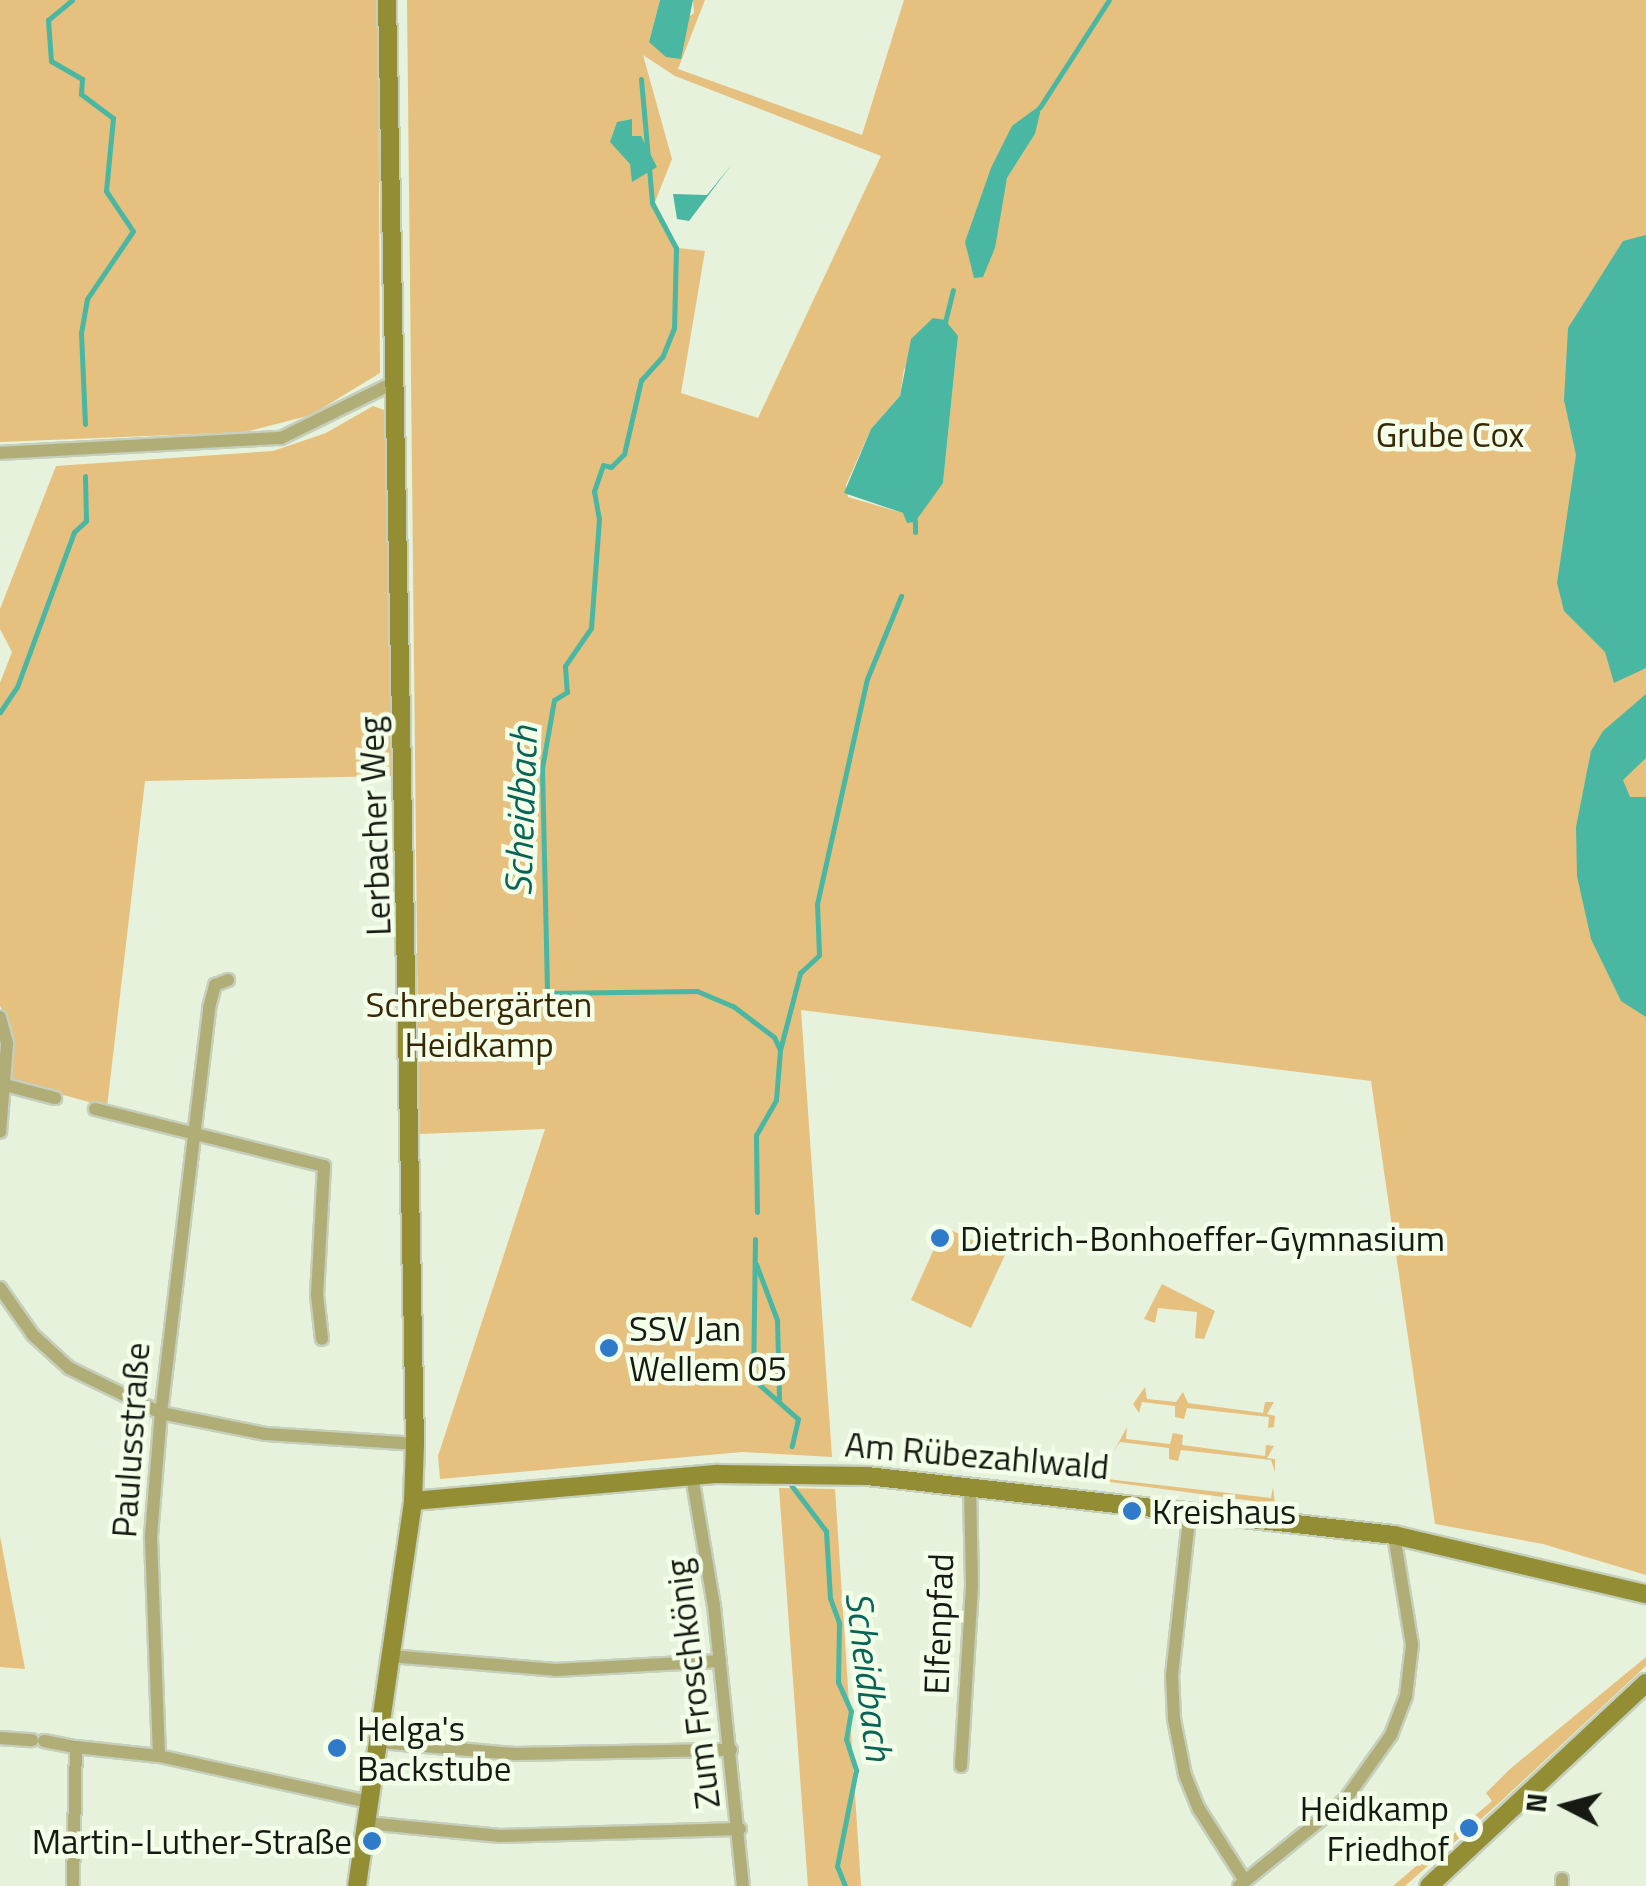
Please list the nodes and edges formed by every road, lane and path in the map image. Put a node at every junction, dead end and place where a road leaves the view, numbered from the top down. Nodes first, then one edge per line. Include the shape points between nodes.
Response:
1 (387, 0) edge
2 (391, 384) junction
3 (0, 453) edge
4 (228, 980) dead end
5 (0, 1016) edge
6 (5, 1085) junction
7 (55, 1098) dead end
8 (95, 1109) dead end
9 (193, 1130) junction
10 (0, 1132) edge
11 (0, 1288) edge
12 (322, 1339) dead end
13 (161, 1413) junction
14 (415, 1444) junction
15 (693, 1483) junction
16 (970, 1485) junction
17 (414, 1501) junction
18 (1190, 1510) junction
19 (1394, 1535) junction
20 (1646, 1594) edge
21 (390, 1656) junction
22 (720, 1661) junction
23 (1646, 1683) edge
24 (0, 1738) edge
25 (380, 1742) junction
26 (76, 1747) junction
27 (731, 1750) junction
28 (159, 1756) junction
29 (961, 1766) dead end
30 (369, 1802) junction
31 (366, 1824) junction
32 (740, 1829) junction
33 (1242, 1884) edge
34 (73, 1886) edge
35 (356, 1886) edge
36 (743, 1886) edge
37 (1428, 1886) edge

1 - 2 street, Lerbacher Weg
2 - 3 street via 316,425 267,440
2 - 14 street, Lerbacher Weg via 410,980
4 - 9 street, Paulusstraße via 215,985 208,1008
5 - 6 street
6 - 7 street
6 - 10 street
8 - 9 street
9 - 12 street via 324,1166 317,1295
9 - 13 street, Paulusstraße
11 - 13 street via 33,1335 69,1368
13 - 14 street via 265,1434
13 - 28 street, Paulusstraße via 151,1536
14 - 17 street, Lerbacher Weg
15 - 16 street, Am Rübezahlwald via 815,1473
15 - 17 street, Am Rübezahlwald
15 - 22 street, Zum Froschkönig
16 - 18 street, Am Rübezahlwald
16 - 29 street, Elfenpfad via 972,1584
17 - 21 street, Lerbacher Weg
18 - 19 street, Am Rübezahlwald
18 - 33 street via 1172,1675 1174,1719 1184,1775
19 - 20 street, Am Rübezahlwald
19 - 33 street via 1412,1645 1406,1696 1392,1735 1345,1800
21 - 22 street via 555,1670
21 - 25 street, Lerbacher Weg
22 - 27 street, Zum Froschkönig
23 - 37 street
24 - 26 street
25 - 27 street via 516,1754
25 - 30 street, Lerbacher Weg
26 - 28 street
26 - 34 street
27 - 32 street, Zum Froschkönig
28 - 30 street
30 - 31 street, Lerbacher Weg
31 - 32 street via 500,1836
31 - 35 street, Lerbacher Weg
32 - 36 street, Zum Froschkönig

